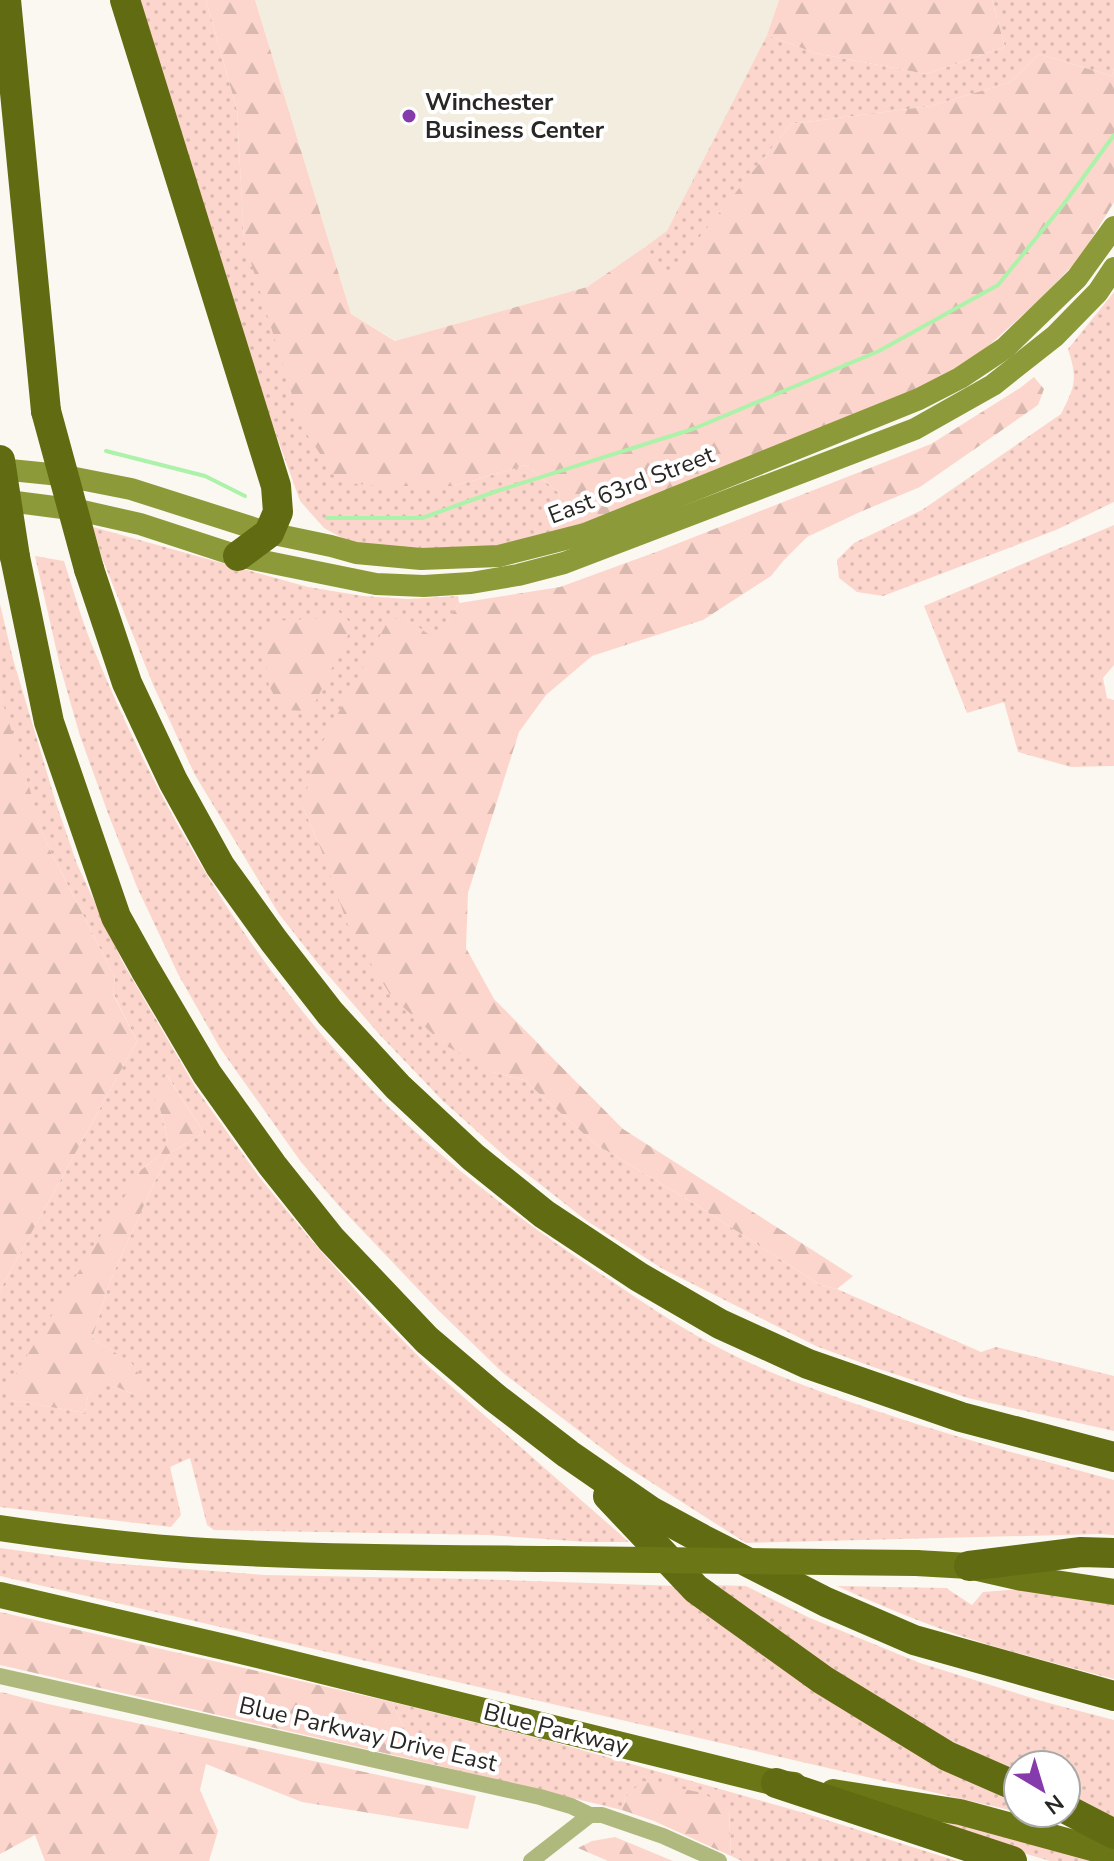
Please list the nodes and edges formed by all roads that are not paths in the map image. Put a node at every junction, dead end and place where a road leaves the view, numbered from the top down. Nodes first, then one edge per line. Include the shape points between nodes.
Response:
1 (6, 0) edge
2 (125, 0) edge
3 (1114, 227) edge
4 (1114, 268) edge
5 (0, 460) edge
6 (0, 469) edge
7 (0, 500) edge
8 (269, 533) junction
9 (238, 556) junction
10 (568, 1454) junction
11 (1114, 1457) edge
12 (0, 1528) edge
13 (1114, 1553) edge
14 (969, 1566) junction
15 (1114, 1592) edge
16 (0, 1595) edge
17 (0, 1676) edge
18 (1114, 1696) edge
19 (1002, 1780) edge
20 (776, 1783) junction
21 (590, 1815) junction
22 (1082, 1817) edge
23 (1114, 1834) edge
24 (1114, 1854) edge
25 (531, 1861) edge
26 (719, 1861) edge
27 (1012, 1861) edge

1 - 11 highway, bridge via 46,411 89,569 127,683 173,781 220,866 274,941 398,1087 473,1157 544,1214 639,1277 720,1324 808,1364 961,1417
2 - 8 highway via 276,486 278,512
3 - 8 main road, East 63rd Street via 1077,278 1005,348 960,378 585,534 499,556 421,559 356,553
4 - 9 main road, East 63rd Street via 1055,336 993,385 915,429 564,563 471,583 424,586 376,584
5 - 10 highway, bridge via 49,722 116,917 145,969 207,1074 342,1250 427,1340
6 - 8 main road, East 63rd Street via 131,489
7 - 9 main road, East 63rd Street via 140,524
8 - 9 highway
10 - 18 highway via 652,1512 826,1602 914,1640
10 - 19 highway via 696,1589 823,1680 947,1756
12 - 14 highway, bridge via 117,1544 310,1556
13 - 14 highway
14 - 15 highway
16 - 20 highway, Blue Parkway
17 - 21 street, Blue Parkway Drive East via 540,1797
20 - 24 highway, Blue Parkway via 960,1812
20 - 27 highway
21 - 25 street
21 - 26 street, Blue Parkway Drive East via 663,1836
22 - 23 highway

